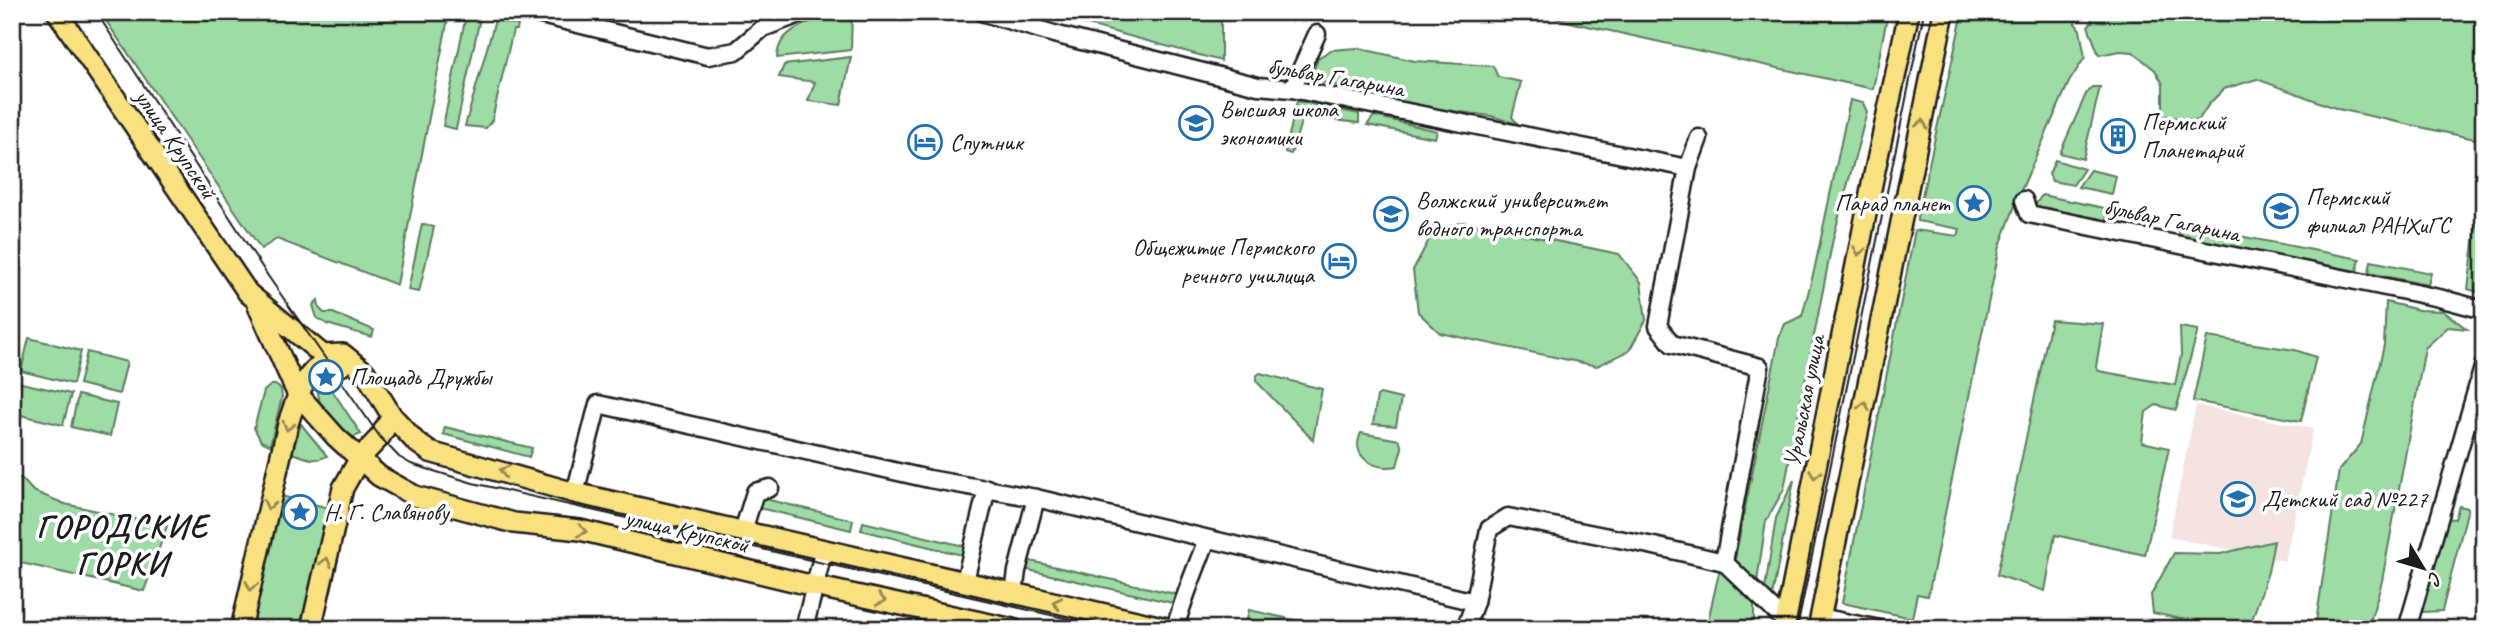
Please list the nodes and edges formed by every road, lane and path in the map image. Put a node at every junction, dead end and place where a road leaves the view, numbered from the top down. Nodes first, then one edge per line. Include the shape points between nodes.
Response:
1 (57, 12) edge
2 (529, 12) edge
3 (805, 12) edge
4 (981, 12) edge
5 (1909, 12) edge
6 (1944, 12) edge
7 (1317, 34) dead end
8 (1292, 89) junction
9 (1699, 138) dead end
10 (1688, 168) junction
11 (2024, 200) dead end
12 (256, 302) junction
13 (2484, 310) edge
14 (2484, 364) edge
15 (365, 372) junction
16 (297, 393) junction
17 (392, 416) junction
18 (360, 458) junction
19 (379, 475) junction
20 (343, 488) junction
21 (770, 488) dead end
22 (987, 488) junction
23 (575, 493) junction
24 (1036, 498) junction
25 (743, 531) junction
26 (1207, 538) junction
27 (824, 550) junction
28 (1724, 562) junction
29 (965, 581) junction
30 (814, 586) junction
31 (1014, 593) junction
32 (1475, 602) junction
33 (1819, 623) edge
34 (1785, 625) edge
35 (241, 629) edge
36 (311, 629) edge
37 (803, 629) edge
38 (1013, 629) edge
39 (1173, 629) edge
40 (1465, 629) edge
41 (1880, 629) edge
42 (2407, 629) edge

1 - 12 main road, улица Крупской
2 - 3 street via 708,56 736,51 763,28
4 - 8 street, бульвар Гагарина via 1258,86
5 -> 34 main road, Уральская улица
33 -> 6 main road
7 - 8 street
8 - 10 street, бульвар Гагарина
9 - 10 street
10 - 28 street via 1658,326 1672,344 1760,367
11 - 13 street, бульвар Гагарина via 2029,214
12 - 15 main road, улица Крупской via 323,355 343,354
12 - 16 main road, улица Крупской
14 - 42 street
15 - 16 main road via 320,365
15 - 17 main road, улица Крупской
16 - 18 main road, улица Крупской
16 -> 35 main road
17 - 18 main road
23 -> 17 main road, улица Крупской via 430,452
18 - 19 main road, улица Крупской
18 - 20 main road
19 - 20 main road via 353,478
19 -> 30 main road, улица Крупской via 415,496 514,523 580,530
36 -> 20 main road
21 - 25 street via 755,492
22 - 23 street via 598,404
22 - 24 street
22 - 29 street
23 - 25 main road, улица Крупской
24 - 26 street
24 - 31 street
25 - 27 main road, улица Крупской
26 - 32 street
26 - 39 street
27 - 29 main road, улица Крупской
27 - 30 street
28 - 32 street via 1508,517 1489,529
28 - 34 street
29 - 31 main road, улица Крупской
30 - 37 street
30 -> 38 main road, улица Крупской
39 -> 31 main road, улица Крупской
32 - 40 street
33 - 41 street

